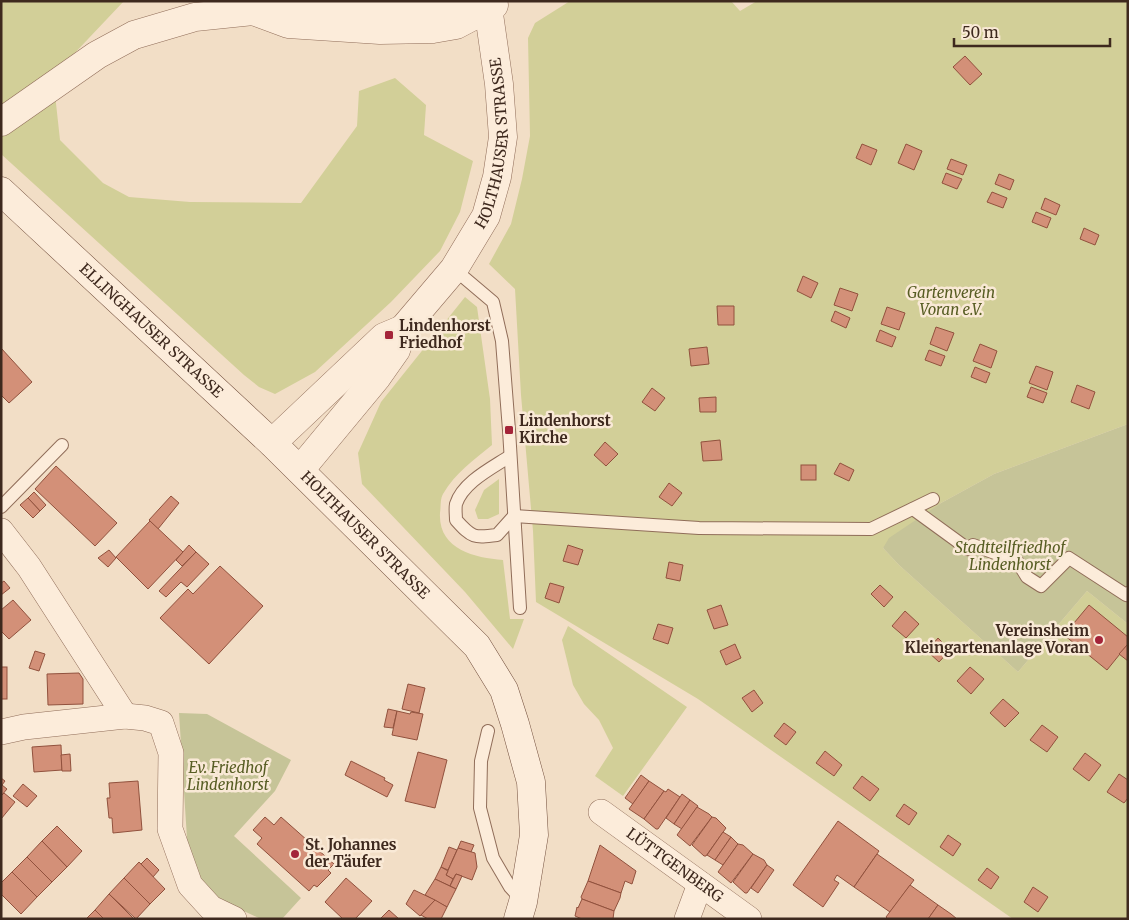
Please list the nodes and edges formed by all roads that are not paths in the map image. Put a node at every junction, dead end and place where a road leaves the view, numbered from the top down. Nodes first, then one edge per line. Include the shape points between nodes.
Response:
1 (495, 4) edge
2 (1, 122) edge
3 (1, 192) edge
4 (454, 269) junction
5 (403, 329) junction
6 (272, 443) junction
7 (62, 445) dead end
8 (510, 456) junction
9 (300, 470) junction
10 (933, 499) dead end
11 (1, 506) edge
12 (913, 509) junction
13 (514, 516) junction
14 (1, 532) edge
15 (1128, 593) edge
16 (520, 608) dead end
17 (126, 716) junction
18 (488, 731) dead end
19 (1, 732) edge
20 (601, 812) dead end
21 (700, 884) junction
22 (520, 910) edge
23 (204, 913) edge
24 (234, 919) edge
25 (687, 919) edge
26 (749, 919) edge

1 - 2 street via 456,25 433,29 380,30 288,24 253,11 195,17 134,35 97,55
1 - 4 street, HOLTHAUSER STRASSE via 503,137 497,178 486,216
3 - 6 street, ELLINGHAUSER STRASSE
4 - 5 street, HOLTHAUSER STRASSE
4 - 8 lane via 493,302 502,341
5 - 6 street, HOLTHAUSER STRASSE via 384,337
5 - 9 street, HOLTHAUSER STRASSE via 396,350 382,370
6 - 9 street, ELLINGHAUSER STRASSE
7 - 11 lane
8 - 13 lane
8 - 13 lane via 463,491 456,505 456,520 477,538 497,535
9 - 22 street, HOLTHAUSER STRASSE via 477,646 504,690 531,782 534,835
10 - 12 lane
12 - 13 lane via 870,528 699,528
12 - 15 lane via 968,549 973,546 1017,561 1027,577 1041,586 1069,558 1126,595
13 - 16 lane
14 - 17 street via 29,567
17 - 19 street
17 - 23 street via 161,722 171,753 170,830 190,886
18 - 22 lane via 481,761 480,808 492,858
20 - 21 street, LÜTTGENBERG
21 - 25 street
21 - 26 street, LÜTTGENBERG
23 - 24 street

